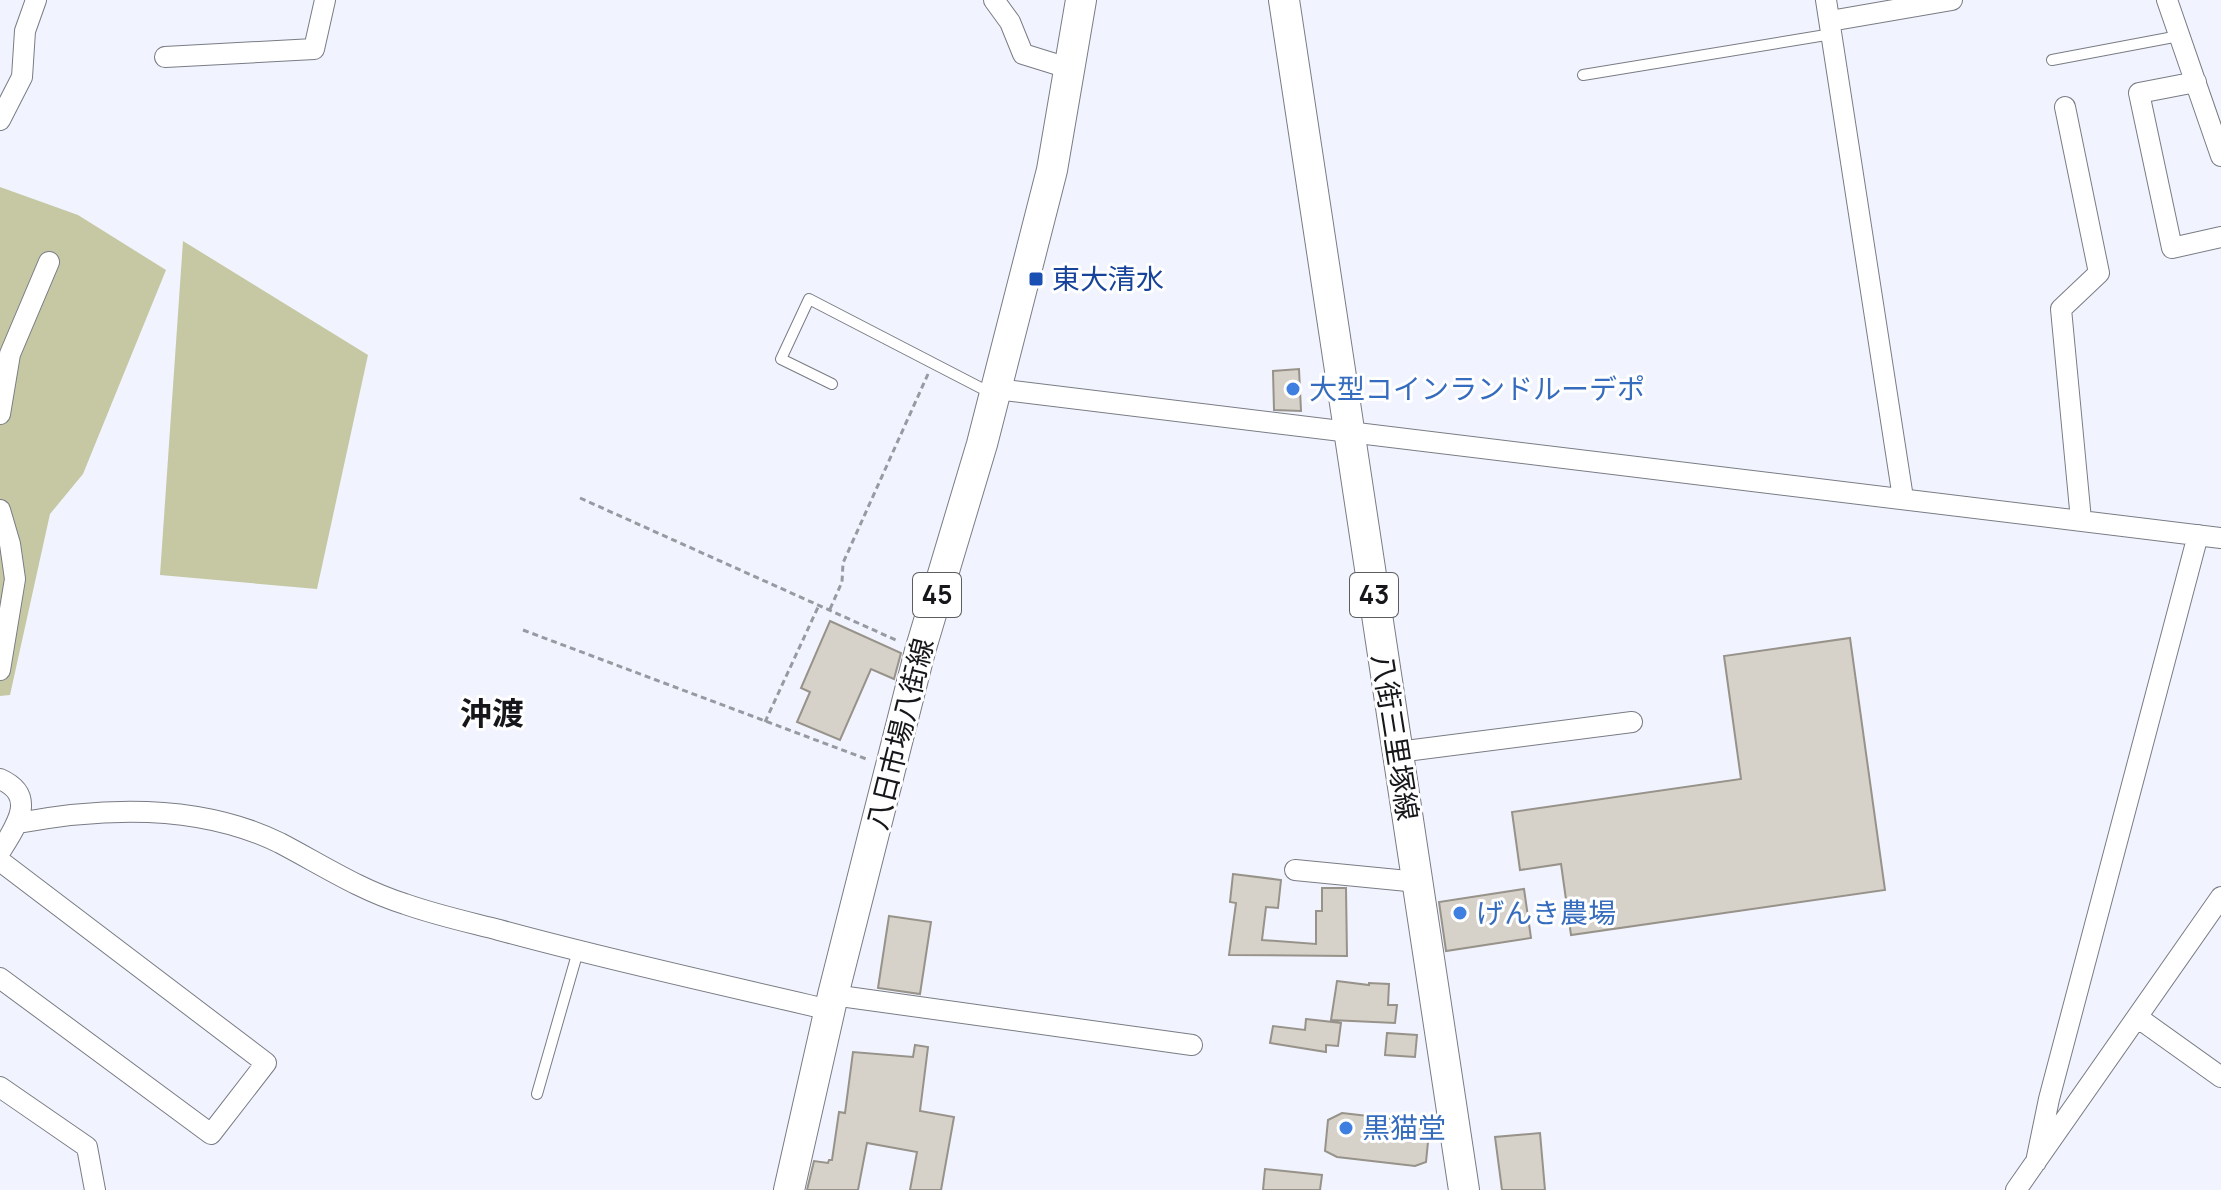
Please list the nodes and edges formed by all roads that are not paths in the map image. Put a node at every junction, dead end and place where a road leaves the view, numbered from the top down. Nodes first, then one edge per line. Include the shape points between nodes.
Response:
1 (36, 0) edge
2 (325, 0) edge
3 (994, 0) edge
4 (1081, 0) edge
5 (1284, 0) edge
6 (1826, 0) edge
7 (1952, 0) edge
8 (2167, 0) edge
9 (1831, 28) junction
10 (2180, 36) junction
11 (165, 57) dead end
12 (2052, 60) dead end
13 (1068, 68) junction
14 (1583, 75) dead end
15 (2196, 82) junction
16 (2065, 107) dead end
17 (0, 120) edge
18 (2221, 156) edge
19 (2221, 237) edge
20 (49, 262) dead end
21 (832, 384) dead end
22 (996, 389) junction
23 (0, 414) edge
24 (1348, 430) junction
25 (1903, 498) junction
26 (0, 510) edge
27 (2081, 520) junction
28 (2198, 535) junction
29 (2221, 538) edge
30 (0, 670) edge
31 (1632, 722) dead end
32 (1398, 752) junction
33 (0, 779) edge
34 (18, 823) junction
35 (0, 852) edge
36 (0, 861) edge
37 (1295, 870) dead end
38 (1418, 882) junction
39 (2221, 897) edge
40 (578, 951) junction
41 (0, 978) edge
42 (832, 1002) junction
43 (2137, 1017) junction
44 (1192, 1045) dead end
45 (2221, 1077) edge
46 (0, 1087) edge
47 (537, 1094) dead end
48 (2036, 1162) junction
49 (95, 1190) edge
50 (789, 1190) edge
51 (1464, 1190) edge
52 (2016, 1190) edge

1 - 17 street via 25,31 22,77
2 - 11 street via 314,49
3 - 13 street via 1023,54
4 - 13 main road, 八日市場八街線 / 45
5 - 24 main road, 八街三里塚線 / 43
6 - 9 street
7 - 9 street
8 - 10 street
9 - 14 lane
9 - 25 street
10 - 12 lane
10 - 15 street
13 - 22 main road, 八日市場八街線 / 45 via 1052,170
15 - 18 street
15 - 19 street via 2139,93 2172,248
16 - 27 street via 2099,273 2061,309
20 - 23 street via 10,354
21 - 22 lane via 781,359 809,299 981,388
22 - 24 street
22 - 42 main road, 八日市場八街線 / 45 via 920,651
24 - 25 street
24 - 32 main road, 八街三里塚線 / 43
25 - 27 street
26 - 30 street via 15,579
27 - 28 street
28 - 29 street
28 - 48 street
31 - 32 street
32 - 38 main road, 八街三里塚線 / 43
33 - 34 street via 20,796
34 - 35 street
34 - 40 street via 141,810 196,817 252,832 340,878 405,904
36 - 41 street via 266,1063 211,1134
37 - 38 street
38 - 51 main road, 八街三里塚線 / 43
39 - 43 street
40 - 42 street
40 - 47 lane
42 - 44 street
42 - 50 main road, 八日市場八街線 / 45
43 - 45 street
43 - 48 street
46 - 49 street via 87,1147
48 - 52 street

